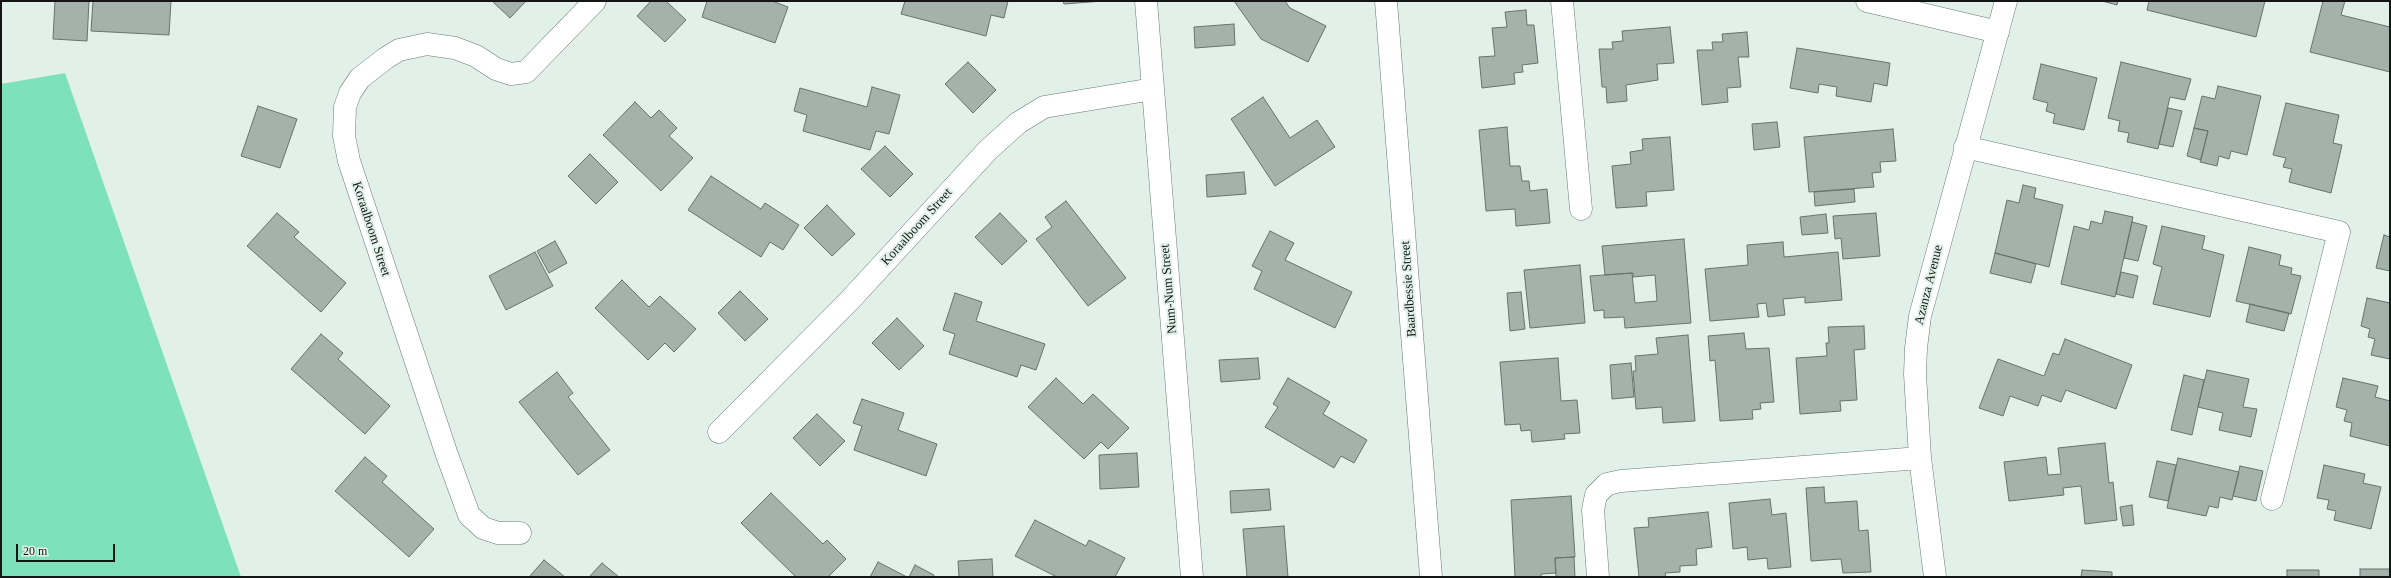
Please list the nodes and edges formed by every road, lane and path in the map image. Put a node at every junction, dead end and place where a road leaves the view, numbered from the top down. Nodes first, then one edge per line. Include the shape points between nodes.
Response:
1 (595, 1) edge
2 (1146, 1) edge
3 (1386, 1) edge
4 (1562, 1) edge
5 (1867, 1) edge
6 (2006, 1) edge
7 (1998, 32) junction
8 (1153, 90) junction
9 (1966, 147) junction
10 (1581, 209) dead end
11 (718, 432) dead end
12 (1920, 458) junction
13 (2272, 499) dead end
14 (520, 533) dead end
15 (1192, 577) edge
16 (1431, 577) edge
17 (1598, 577) edge
18 (1935, 577) edge

1 - 14 street, Koraalboom Street via 526,72 511,74 455,48 427,44 399,50 360,78 345,107 344,136 348,161 469,515 476,523 491,531
2 - 8 street, Num-Num Street
3 - 16 street, Baardbessie Street
4 - 10 street
5 - 7 street
6 - 7 street, Azanza Avenue
7 - 9 street, Azanza Avenue
8 - 11 street, Koraalboom Street via 1044,107 1018,123 988,150 850,300
8 - 15 street, Num-Num Street
9 - 12 street, Azanza Avenue via 1920,316 1915,374
9 - 13 street via 2339,232
12 - 17 street via 1621,480 1607,484 1596,495 1593,510
12 - 18 street, Azanza Avenue

